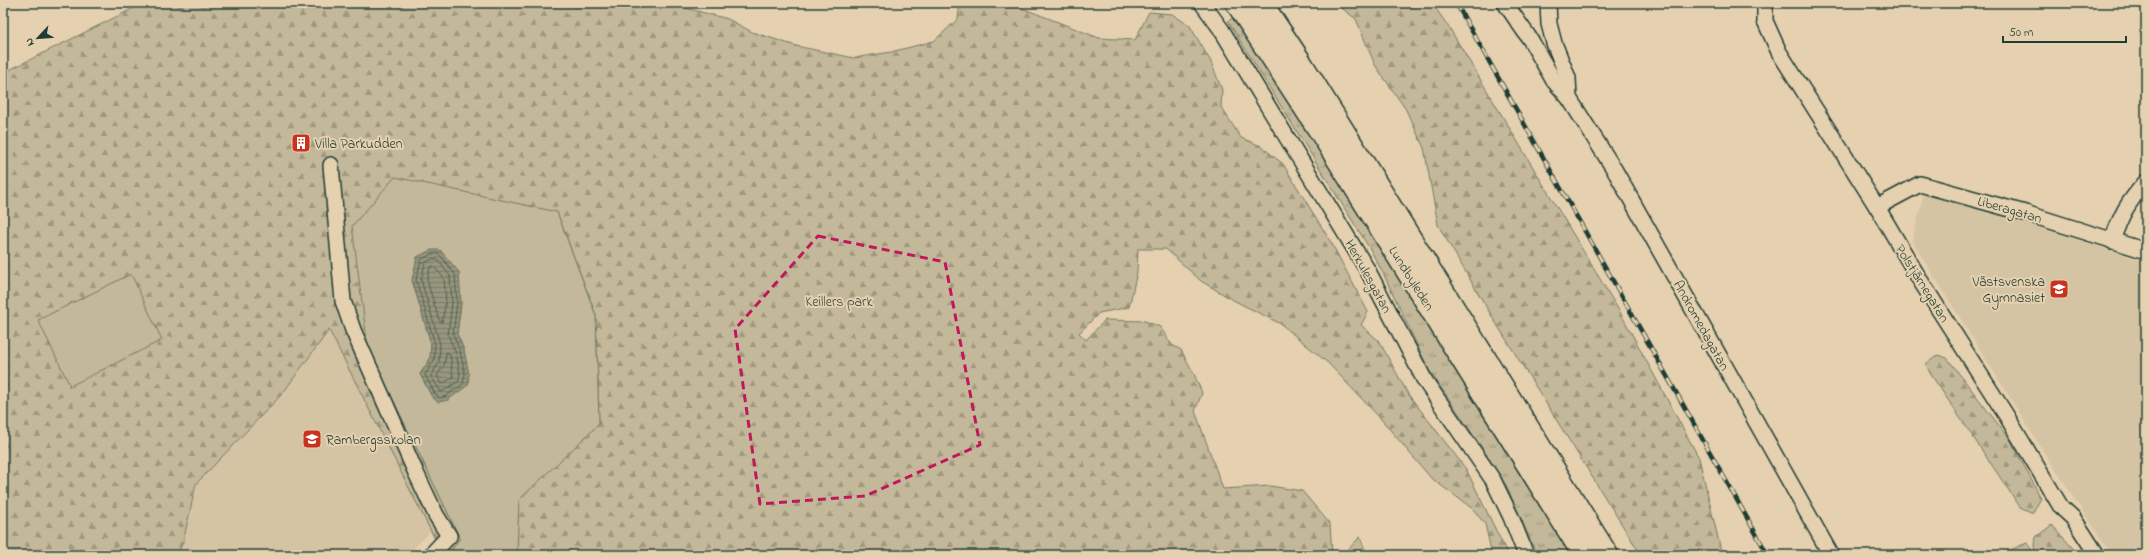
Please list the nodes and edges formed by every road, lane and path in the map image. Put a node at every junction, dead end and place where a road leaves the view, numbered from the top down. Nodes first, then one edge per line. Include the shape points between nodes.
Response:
1 (1202, 3) edge
2 (1237, 3) edge
3 (1261, 3) edge
4 (1505, 3) edge
5 (1548, 3) edge
6 (1765, 3) edge
7 (1569, 98) junction
8 (331, 165) dead end
9 (2146, 182) edge
10 (1877, 207) junction
11 (2112, 241) junction
12 (2146, 252) edge
13 (431, 555) edge
14 (1526, 555) edge
15 (1584, 555) edge
16 (1607, 555) edge
17 (1831, 555) edge
18 (2097, 555) edge

1 - 14 street, Herkulesgatan via 1221,29 1368,271 1425,381 1493,480
2 - 15 highway, Lundbyleden via 1324,137
3 - 16 highway, Lundbyleden
4 - 7 street, Andromedagatan via 1530,39 1554,81
5 - 7 street, Andromedagatan via 1549,24 1568,78
6 - 10 street, Polstjärnegatan via 1765,21 1779,52
7 - 17 street, Andromedagatan via 1614,170
8 - 13 street via 343,301 353,330 416,473 449,536
9 - 11 street via 2121,214
10 - 11 street, Liberagatan via 1920,184 2025,213
10 - 18 street, Polstjärnegatan via 2061,507 2073,518
11 - 12 street, Liberagatan

